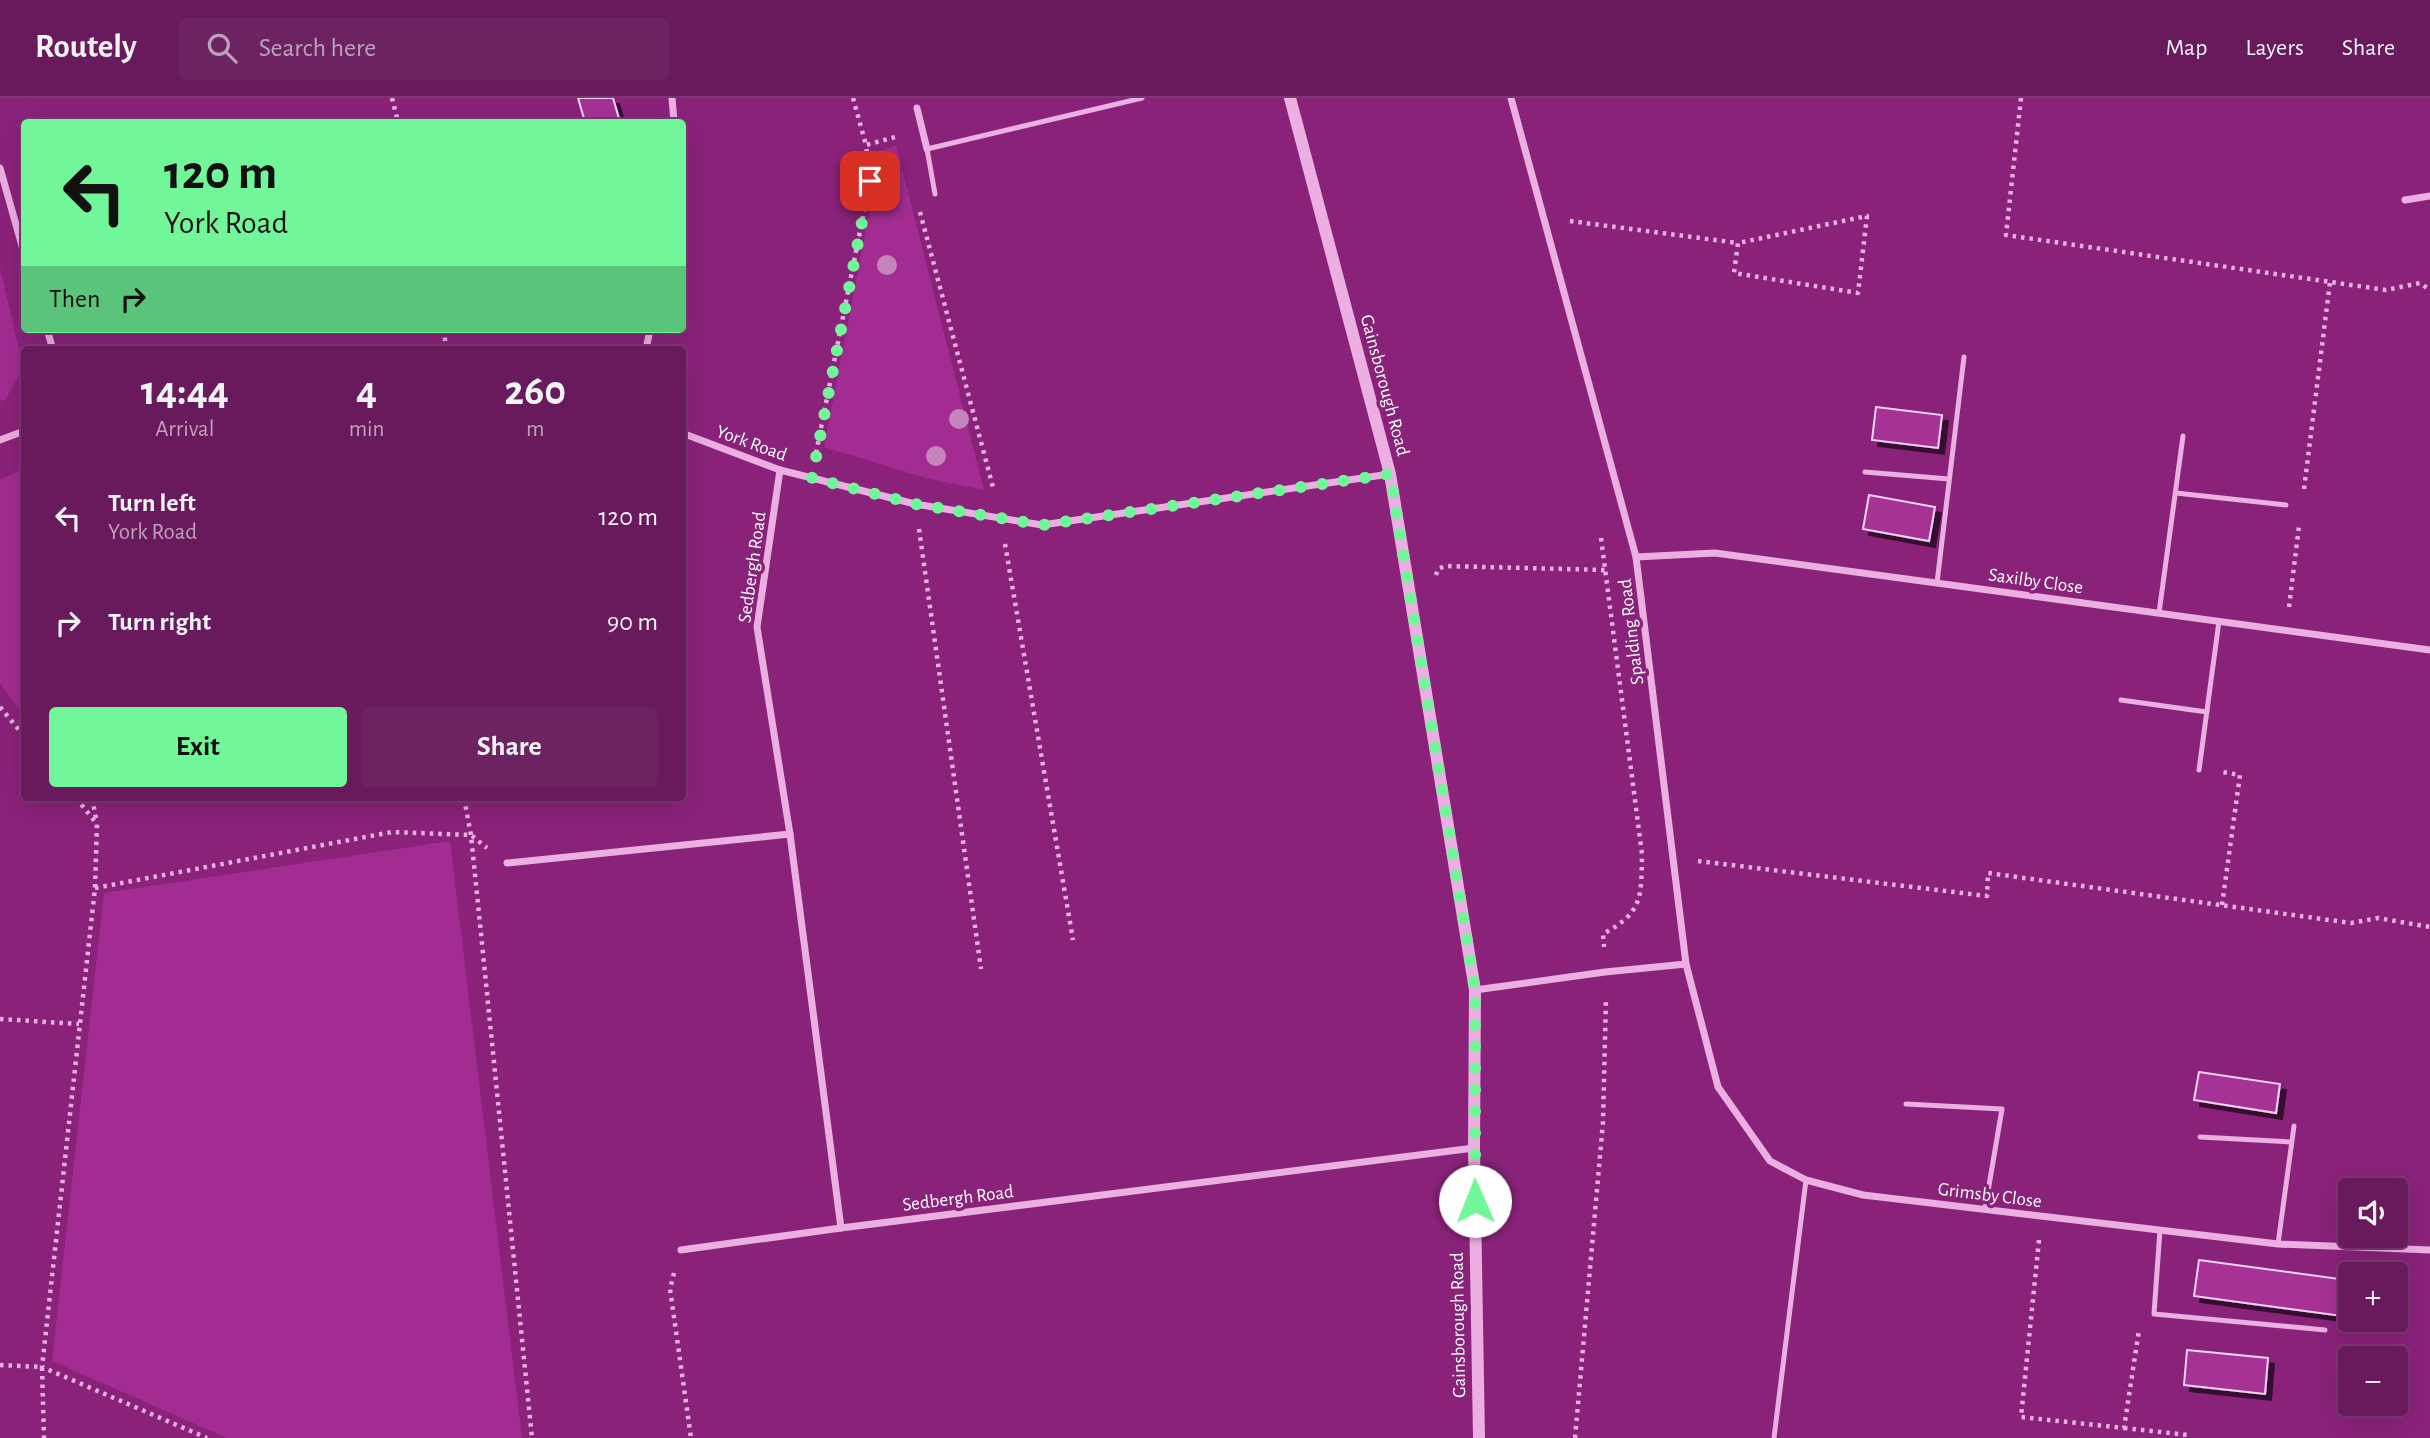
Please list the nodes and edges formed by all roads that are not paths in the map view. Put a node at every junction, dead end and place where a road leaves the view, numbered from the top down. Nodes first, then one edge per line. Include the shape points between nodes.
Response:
1 (672, 98) edge
2 (1142, 98) edge
3 (1290, 98) edge
4 (1511, 98) edge
5 (917, 108) dead end
6 (674, 119) edge
7 (927, 149) junction
8 (0, 168) edge
9 (934, 194) dead end
10 (2430, 196) edge
11 (2405, 200) dead end
12 (21, 242) edge
13 (1964, 357) dead end
14 (21, 432) edge
15 (686, 435) edge
16 (2183, 436) dead end
17 (0, 440) edge
18 (780, 470) junction
19 (1865, 472) dead end
20 (1390, 474) junction
21 (1949, 480) junction
22 (2176, 493) junction
23 (2286, 505) dead end
24 (1636, 557) junction
25 (1937, 583) junction
26 (2159, 613) junction
27 (2219, 621) junction
28 (2430, 650) edge
29 (2121, 700) dead end
30 (2207, 712) junction
31 (2199, 770) road end
32 (790, 834) junction
33 (507, 863) road end
34 (1686, 964) junction
35 (1475, 990) junction
36 (1906, 1104) dead end
37 (2294, 1126) dead end
38 (2200, 1137) dead end
39 (2291, 1142) junction
40 (1474, 1148) junction
41 (1806, 1180) junction
42 (1986, 1209) junction
43 (841, 1228) junction
44 (2160, 1230) junction
45 (2278, 1244) junction
46 (681, 1250) road end
47 (2430, 1250) edge
48 (2325, 1330) dead end
49 (1479, 1438) edge
50 (1774, 1438) edge

1 - 6 street
2 - 7 lane
3 - 20 street, Gainsborough Road
4 - 24 street, Spalding Road
5 - 7 street
7 - 9 lane
8 - 12 street
10 - 11 street
13 - 21 lane
14 - 17 street
15 - 18 street, York Road
16 - 22 lane
18 - 20 street, York Road via 915,504 1042,525
18 - 32 street, Sedbergh Road via 757,627
19 - 21 lane
20 - 35 street, Gainsborough Road
21 - 25 lane
22 - 23 lane
22 - 26 lane
24 - 25 street, Saxilby Close via 1715,553
24 - 34 street, Spalding Road
25 - 26 street, Saxilby Close
26 - 27 street, Saxilby Close
27 - 28 street, Saxilby Close
27 - 30 lane
29 - 30 lane
30 - 31 lane
32 - 33 street
32 - 43 street, Sedbergh Road
34 - 35 street
34 - 41 street, Grimsby Close via 1718,1087 1770,1161
35 - 40 street, Gainsborough Road
36 - 42 lane via 2002,1109
37 - 39 lane
38 - 39 lane
39 - 45 lane
40 - 43 street, Sedbergh Road
40 - 49 street, Gainsborough Road
41 - 42 street, Grimsby Close via 1863,1195
41 - 50 lane
42 - 44 street, Grimsby Close
43 - 46 street
44 - 45 street, Grimsby Close
44 - 48 lane via 2154,1314
45 - 47 street, Grimsby Close

